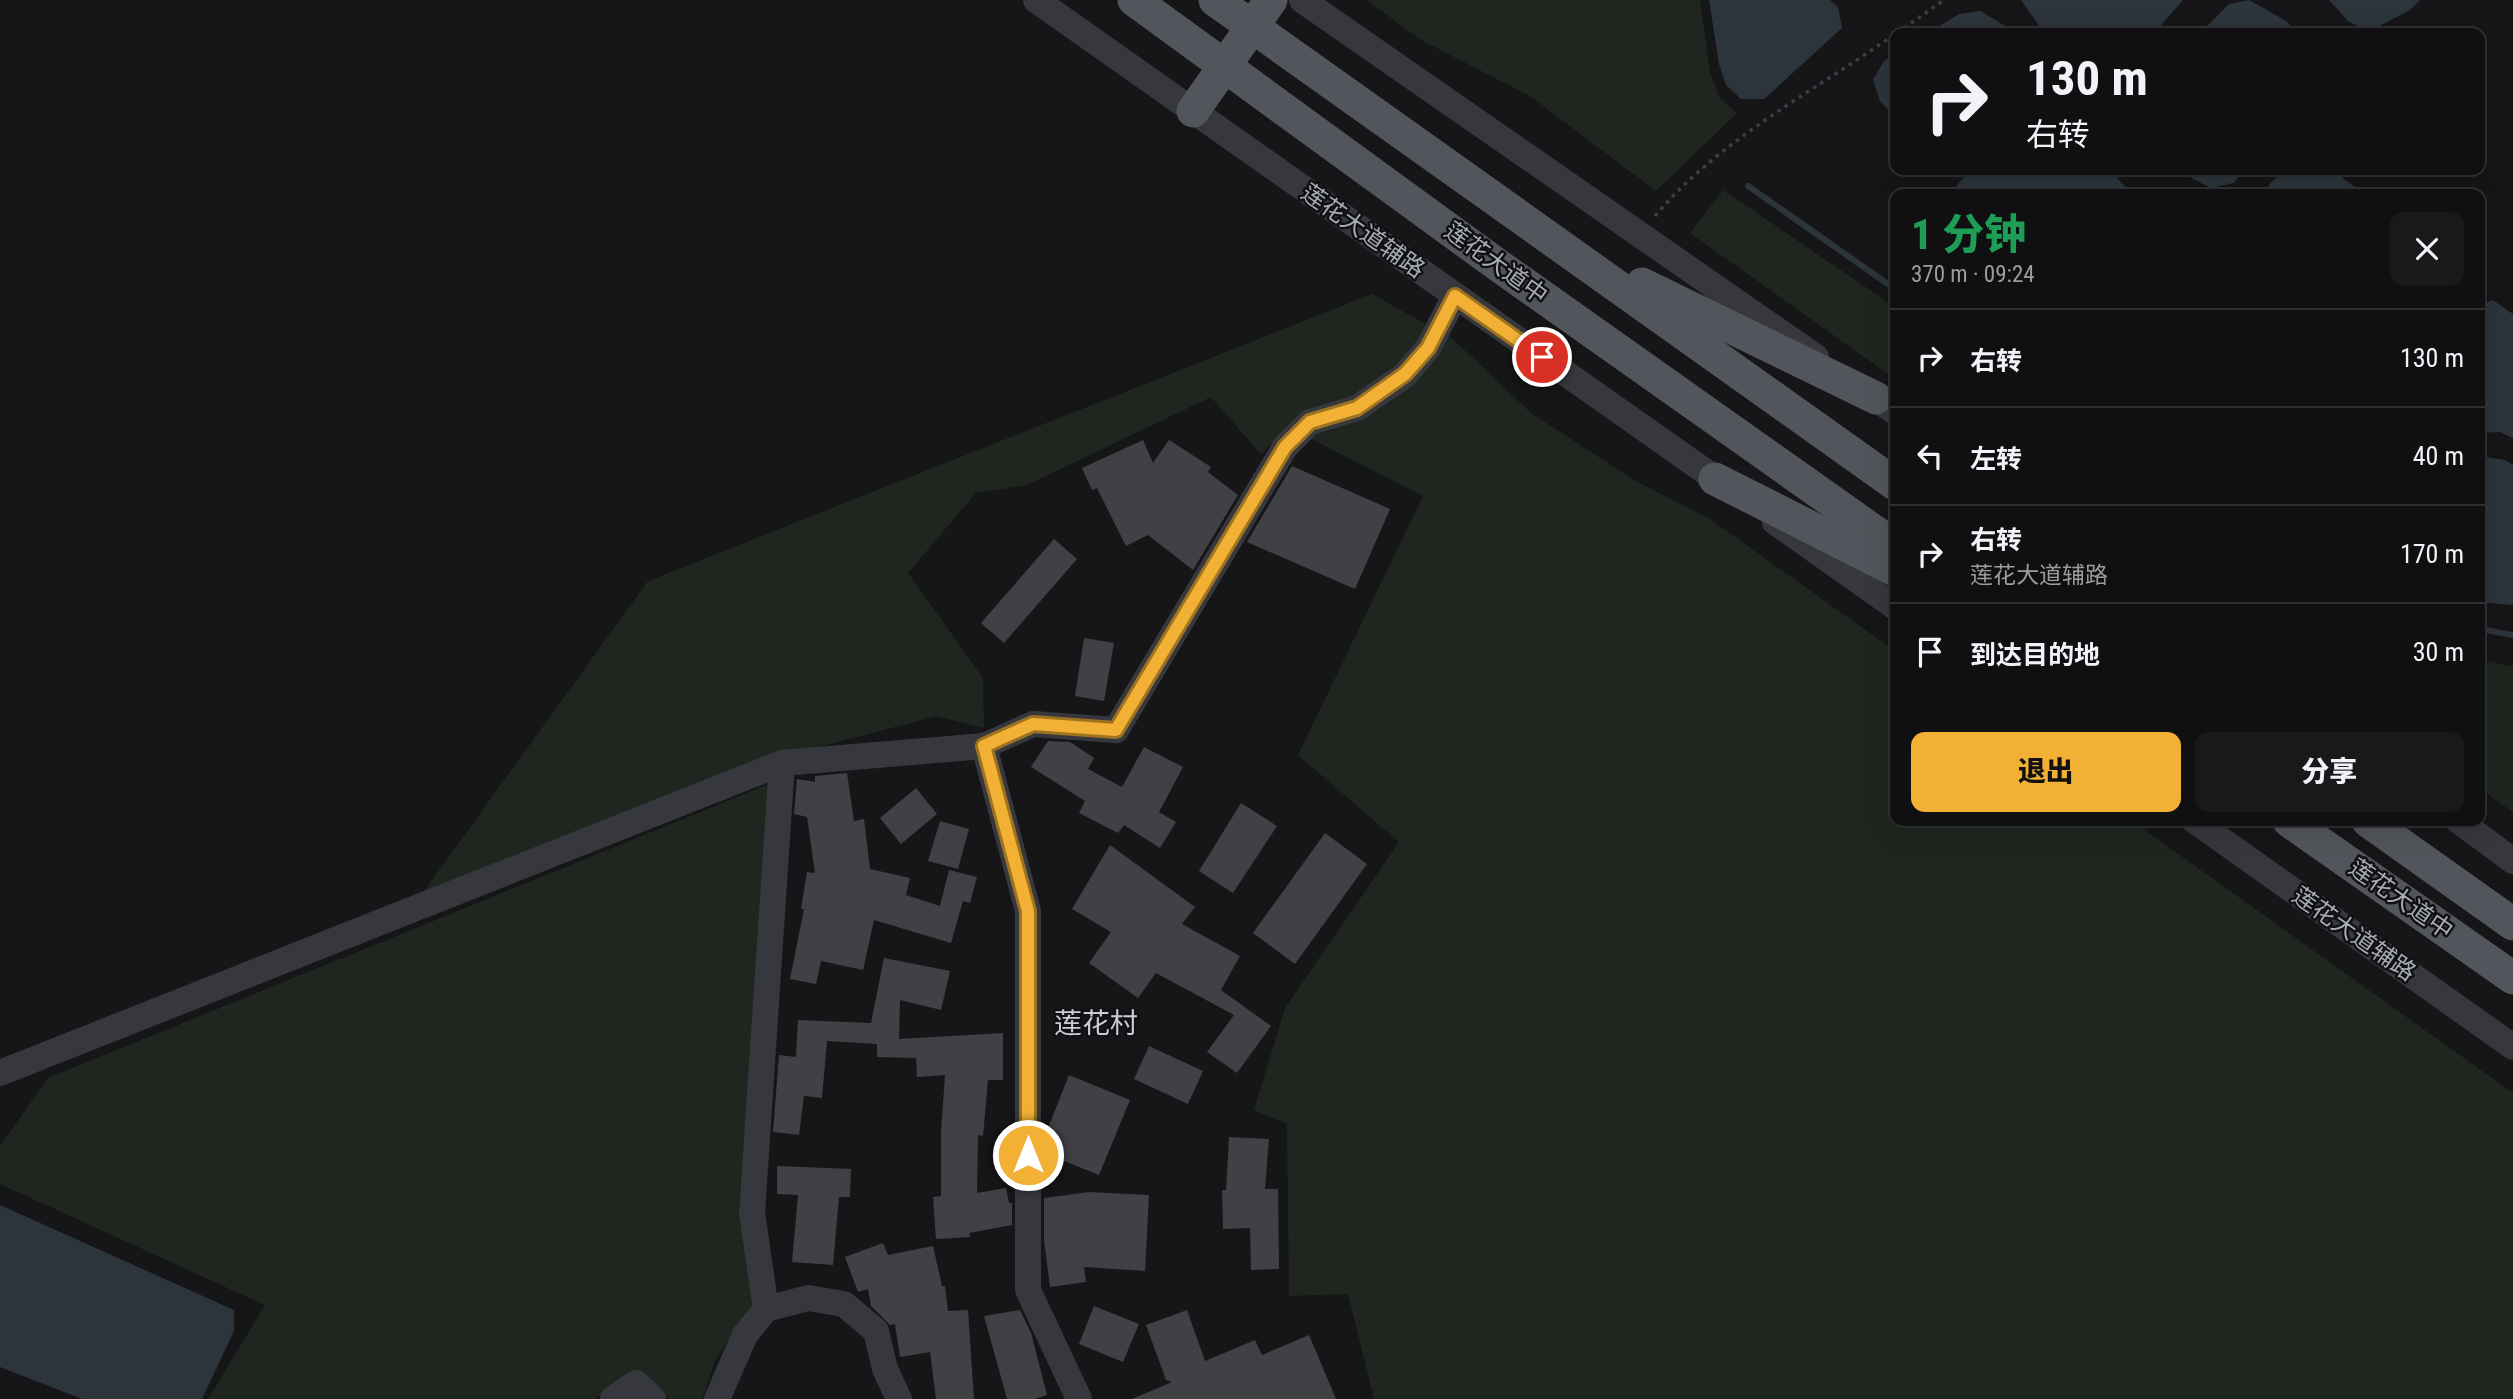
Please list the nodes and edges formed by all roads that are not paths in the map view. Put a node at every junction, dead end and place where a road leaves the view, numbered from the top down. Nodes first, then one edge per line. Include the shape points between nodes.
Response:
1 (1036, 0) edge
2 (1134, 0) edge
3 (1215, 0) edge
4 (1271, 0) edge
5 (1302, 0) edge
6 (1251, 27) junction
7 (1226, 65) junction
8 (1194, 111) junction
9 (1543, 234) junction
10 (1502, 268) junction
11 (1455, 296) junction
12 (1886, 405) edge
13 (1714, 479) junction
14 (1890, 480) edge
15 (1890, 542) edge
16 (1890, 567) edge
17 (1890, 603) edge
18 (984, 746) junction
19 (782, 763) junction
20 (2202, 826) edge
21 (2296, 826) edge
22 (2375, 826) edge
23 (2466, 826) edge
24 (2513, 861) edge
25 (2513, 924) edge
26 (2513, 978) edge
27 (2513, 1047) edge
28 (0, 1073) edge
29 (766, 1309) junction
30 (613, 1399) edge
31 (653, 1399) edge
32 (717, 1399) edge
33 (899, 1399) edge
34 (1079, 1399) edge

1 - 8 street, 莲花大道辅路
2 - 7 main road, 莲花大道中
3 - 6 main road, 莲花大道中
4 - 6 main road
5 - 12 street
6 - 7 main road
6 - 9 main road, 莲花大道中
7 - 8 main road
7 - 10 main road, 莲花大道中
8 - 11 street, 莲花大道辅路
9 - 10 main road
9 - 12 main road
9 - 14 main road, 莲花大道中
10 - 15 main road, 莲花大道中
11 - 13 street, 莲花大道辅路
11 - 18 street via 1428,348 1405,374 1357,408 1310,422 1285,447 1116,730 1033,724
13 - 16 main road
13 - 17 street, 莲花大道辅路
18 - 19 street
18 - 34 street via 1028,911 1028,1290
19 - 28 street
19 - 29 street via 752,1213
20 - 27 street, 莲花大道辅路
21 - 26 main road, 莲花大道中
22 - 25 main road, 莲花大道中
23 - 24 street
29 - 32 street via 745,1335
29 - 33 street via 808,1298 844,1304 876,1331 885,1369
30 - 31 street via 636,1383

